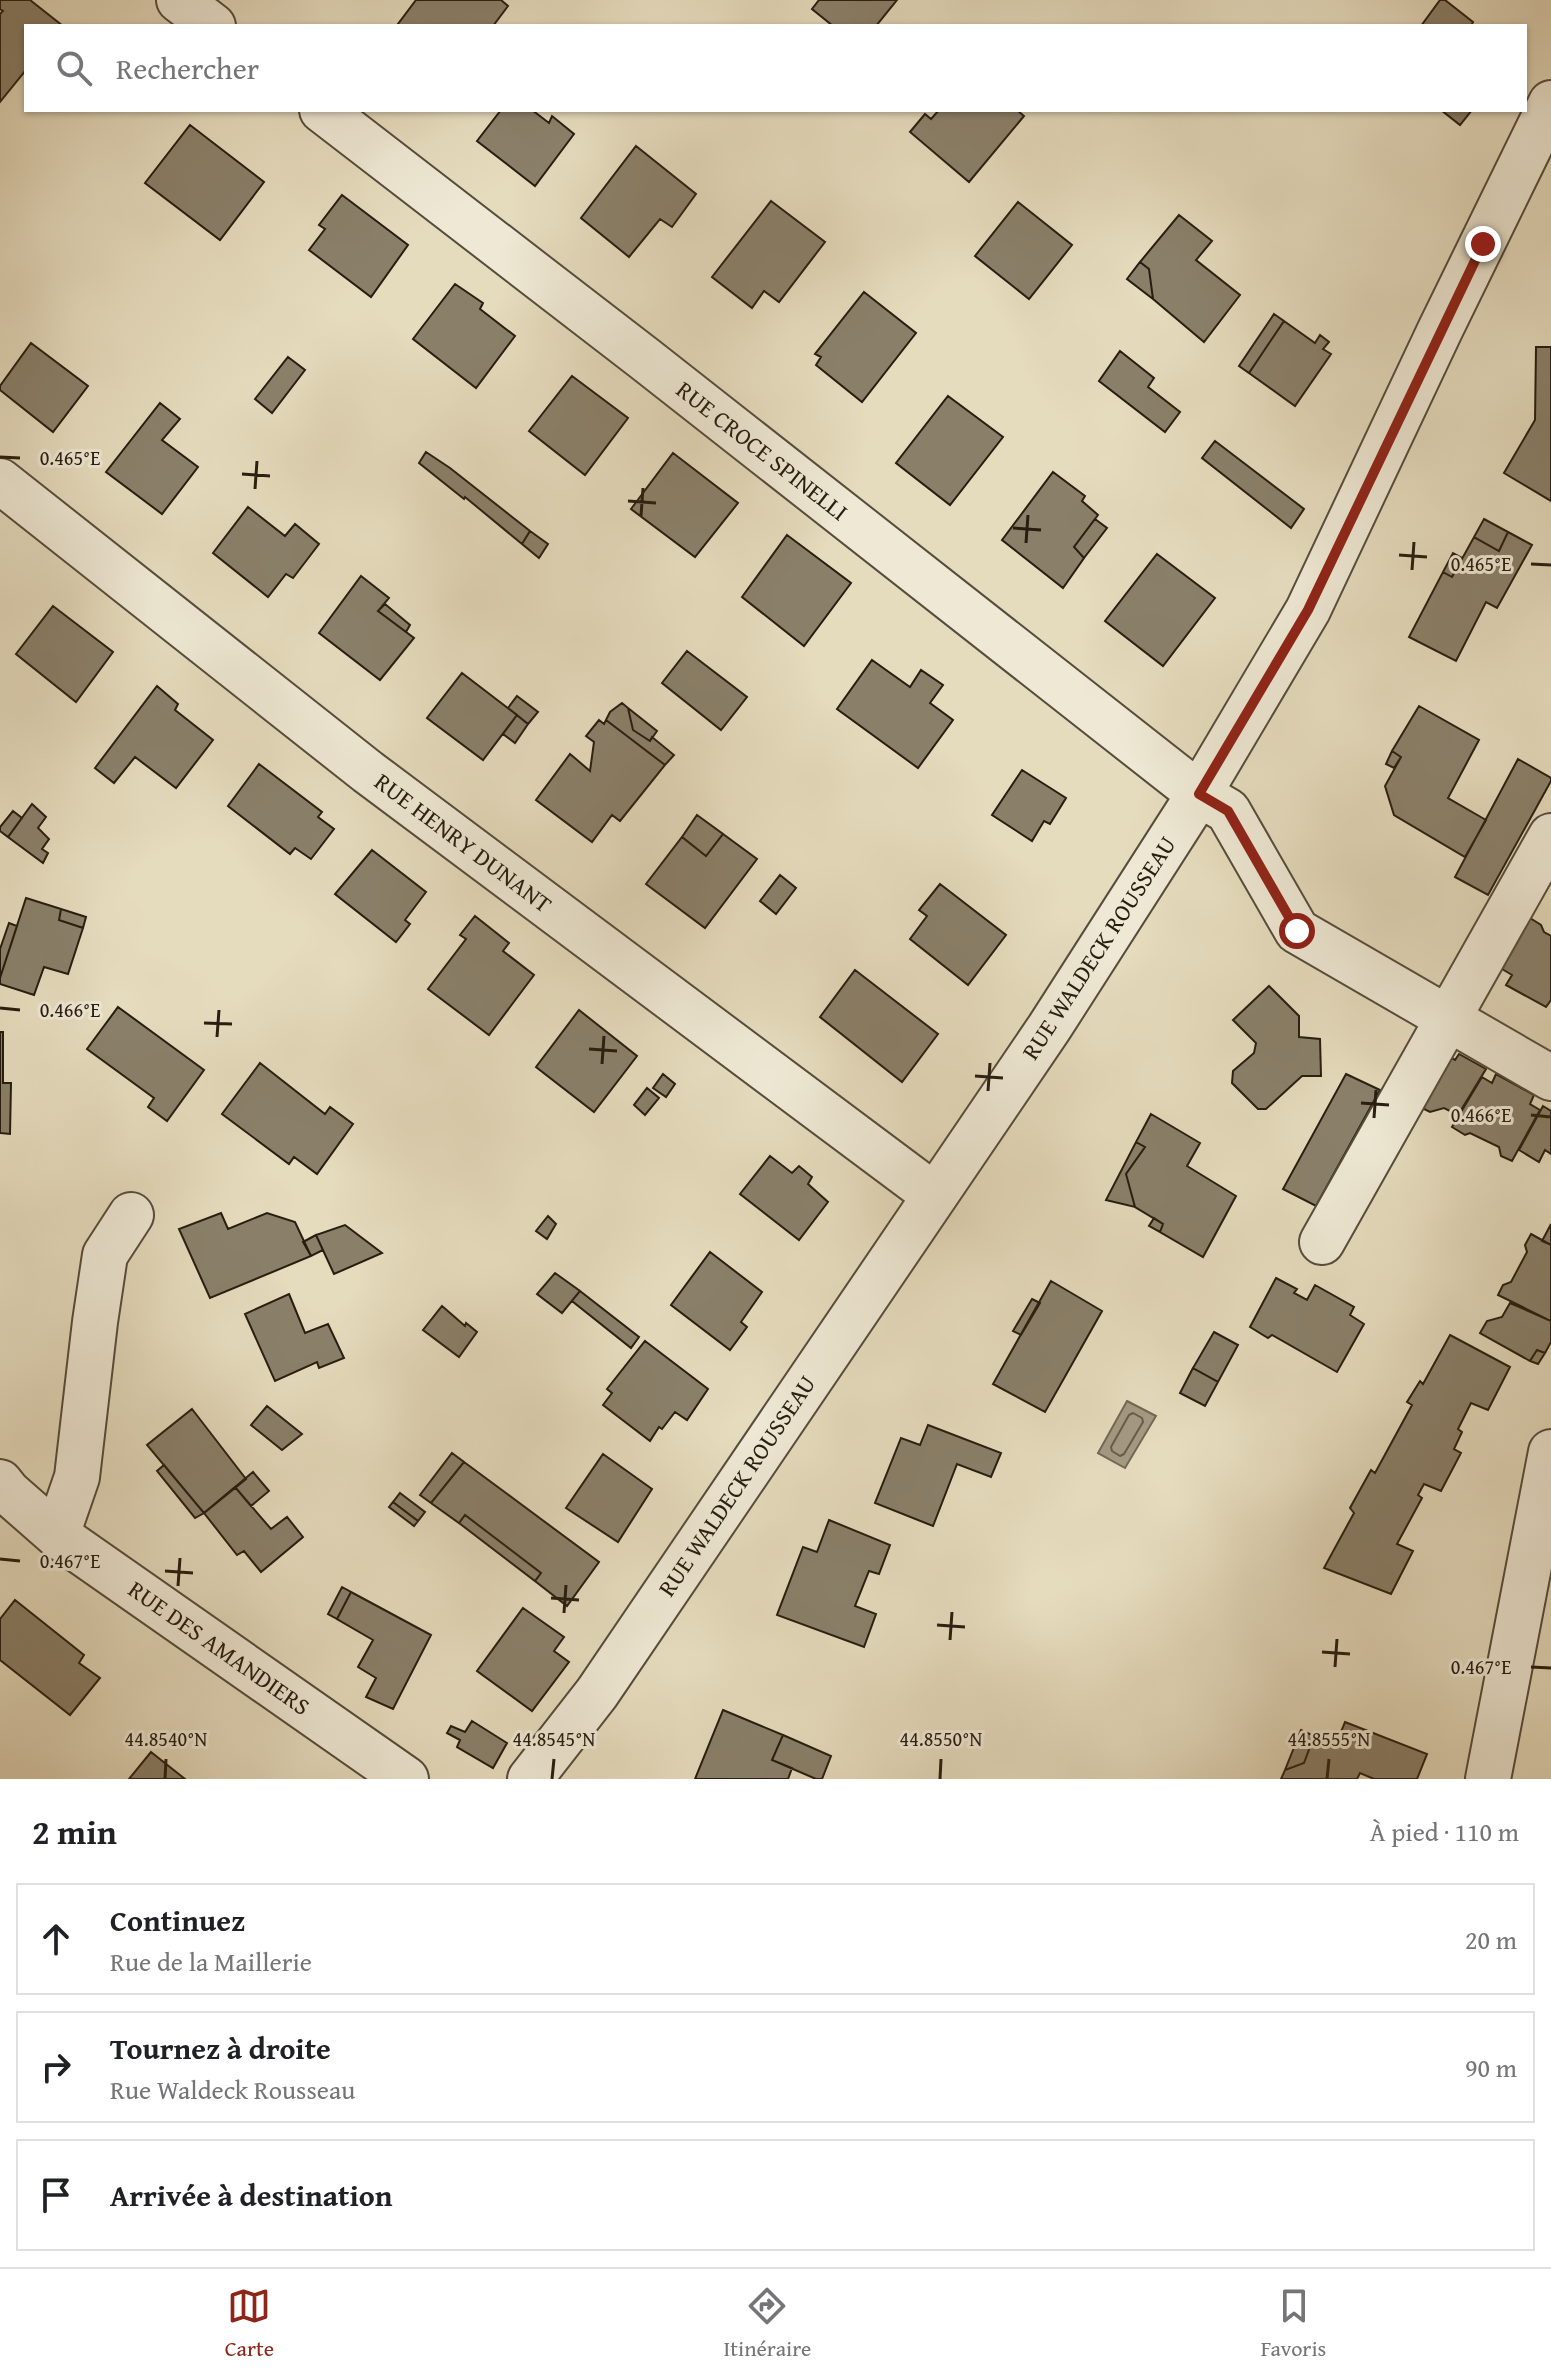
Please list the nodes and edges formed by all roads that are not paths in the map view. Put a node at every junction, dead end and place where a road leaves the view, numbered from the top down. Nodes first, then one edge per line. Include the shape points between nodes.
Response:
1 (179, 0) edge
2 (210, 24) edge
3 (1551, 103) edge
4 (325, 112) edge
5 (0, 481) edge
6 (1199, 794) junction
7 (1551, 836) edge
8 (1448, 1019) junction
9 (1551, 1078) edge
10 (934, 1195) junction
11 (131, 1215) dead end
12 (1322, 1242) dead end
13 (1551, 1452) edge
14 (0, 1482) edge
15 (57, 1535) junction
16 (406, 1779) edge
17 (530, 1779) edge
18 (1488, 1779) edge

1 - 2 street
3 - 6 street, RUE WALDECK ROUSSEAU via 1308,610
4 - 6 street, RUE CROCE SPINELLI
5 - 10 street, RUE HENRY DUNANT via 368,772
6 - 8 street, RUE CROCE SPINELLI via 1228,811 1297,931
6 - 10 street, RUE WALDECK ROUSSEAU
7 - 8 street
8 - 9 street, RUE CROCE SPINELLI
8 - 12 street
10 - 17 street, RUE WALDECK ROUSSEAU via 597,1693
11 - 15 street via 105,1255 77,1477
13 - 18 street
14 - 15 street, RUE DES AMANDIERS
15 - 16 street, RUE DES AMANDIERS

